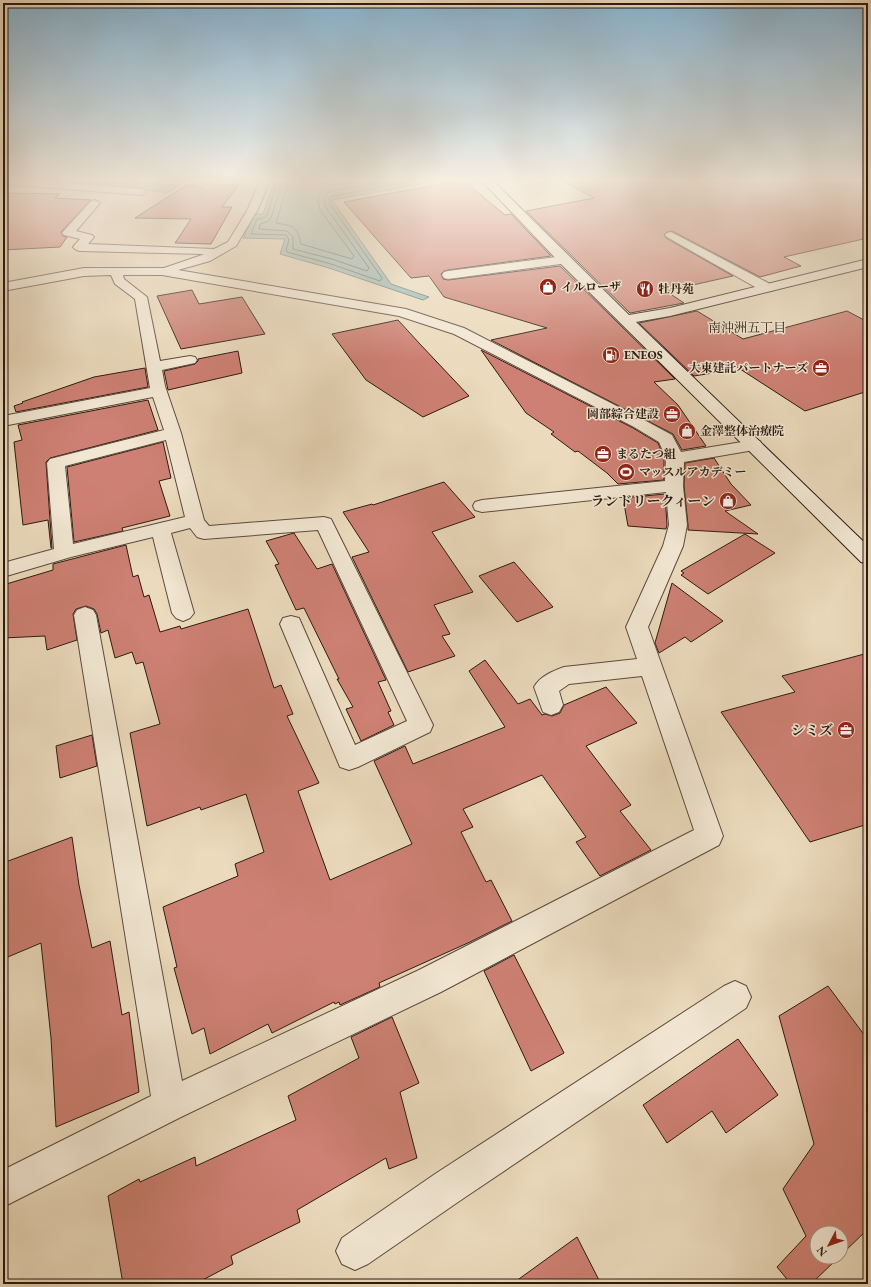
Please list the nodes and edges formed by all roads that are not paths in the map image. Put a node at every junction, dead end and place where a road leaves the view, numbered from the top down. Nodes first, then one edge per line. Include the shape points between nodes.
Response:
1 (86, 240) edge
2 (234, 240) edge
3 (545, 240) edge
4 (679, 240) edge
5 (80, 247) junction
6 (219, 251) junction
7 (564, 260) junction
8 (868, 263) edge
9 (115, 271) junction
10 (162, 271) junction
11 (84, 272) junction
12 (3, 275) edge
13 (448, 275) dead end
14 (52, 277) junction
15 (3, 287) edge
16 (767, 288) junction
17 (626, 320) junction
18 (190, 360) dead end
19 (154, 367) junction
20 (158, 391) junction
21 (3, 421) edge
22 (173, 433) junction
23 (754, 445) junction
24 (675, 458) junction
25 (674, 486) junction
26 (482, 506) dead end
27 (196, 521) junction
28 (160, 529) junction
29 (64, 553) junction
30 (868, 557) edge
31 (3, 570) edge
32 (183, 613) dead end
33 (85, 615) dead end
34 (291, 624) dead end
35 (651, 666) junction
36 (551, 705) dead end
37 (735, 997) dead end
38 (169, 1105) junction
39 (3, 1189) edge
40 (355, 1251) dead end

1 - 5 street
2 - 6 street
3 - 7 street
4 - 16 street
5 - 6 street
5 - 11 street via 78,248
6 - 10 street via 206,258
7 - 13 street
7 - 17 street
8 - 16 street
9 - 10 street
9 - 11 street
9 - 19 street via 119,281 141,297
10 - 24 street via 401,312 459,331 640,424 666,440
11 - 14 street
12 - 14 street via 39,273
14 - 15 street
16 - 17 street
17 - 23 street
18 - 19 street
19 - 20 street
20 - 21 street
20 - 22 street
22 - 27 street
22 - 29 street via 56,463
23 - 24 street
23 - 30 street
24 - 25 street
25 - 26 street
25 - 35 street via 678,524 673,546 637,627
27 - 28 street
27 - 34 street via 204,533 324,523 421,725 349,759
28 - 29 street
28 - 32 street
29 - 31 street
33 - 38 street
35 - 36 street via 564,676 546,687
35 - 38 street via 709,836 430,981
37 - 40 street
38 - 39 street

